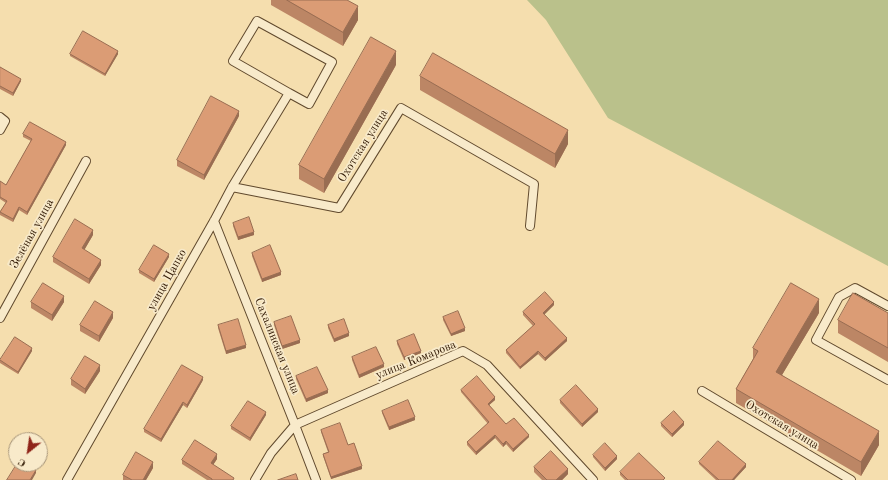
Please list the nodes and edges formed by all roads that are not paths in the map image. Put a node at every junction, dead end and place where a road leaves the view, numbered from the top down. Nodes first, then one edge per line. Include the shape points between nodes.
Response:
1 (289, 93) junction
2 (0, 117) edge
3 (0, 130) edge
4 (86, 161) dead end
5 (232, 187) junction
6 (214, 222) junction
7 (530, 226) dead end
8 (888, 306) edge
9 (0, 318) edge
10 (888, 380) edge
11 (702, 392) dead end
12 (295, 424) junction
13 (67, 480) edge
14 (255, 480) edge
15 (316, 480) edge
16 (593, 480) edge
17 (851, 480) edge

1 - 1 lane via 309,104 332,62 257,21 233,61
1 - 5 lane, улица Цапко
2 - 3 lane via 5,121
4 - 9 lane, Зелёная улица
5 - 6 lane, улица Цапко
5 - 7 lane, Охотская улица via 339,208 401,108 534,184
6 - 12 lane, Сахалинская улица
6 - 13 lane, улица Цапко
8 - 10 lane via 855,288 839,297 816,340
11 - 17 lane, Охотская улица
12 - 14 lane, улица Комарова via 271,453
12 - 15 lane, Сахалинская улица
12 - 16 lane, улица Комарова via 463,351 487,365

